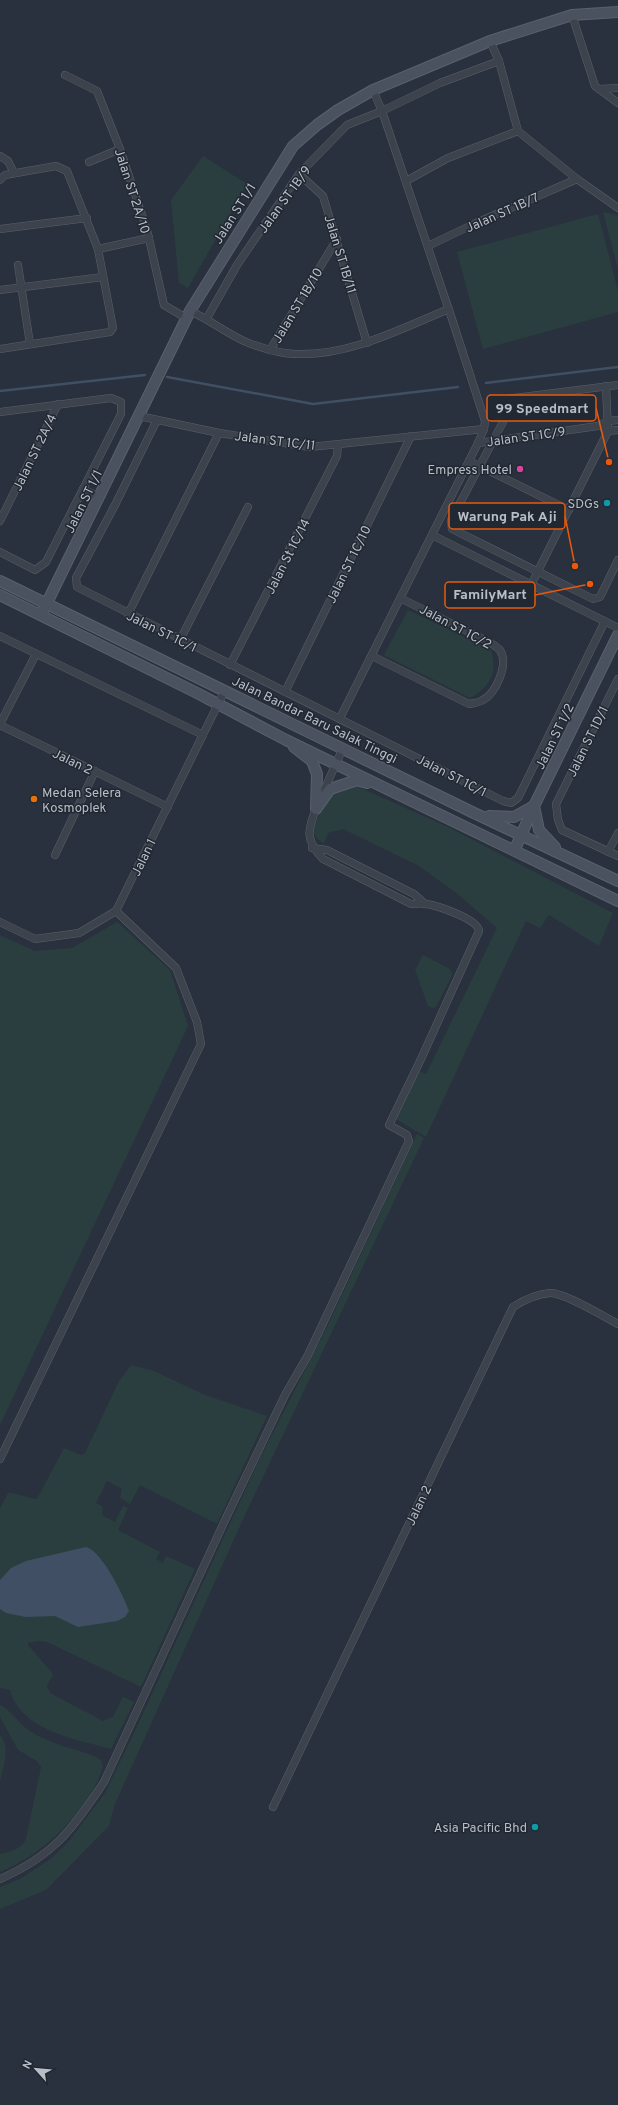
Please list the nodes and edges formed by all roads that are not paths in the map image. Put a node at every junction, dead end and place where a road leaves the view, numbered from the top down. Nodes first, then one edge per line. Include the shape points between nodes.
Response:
1 (618, 12) edge
2 (572, 15) junction
3 (490, 40) junction
4 (499, 61) junction
5 (64, 74) dead end
6 (598, 88) junction
7 (618, 88) edge
8 (373, 90) junction
9 (618, 102) edge
10 (382, 111) junction
11 (518, 130) junction
12 (120, 149) junction
13 (0, 156) edge
14 (88, 162) dead end
15 (14, 173) junction
16 (299, 174) junction
17 (3, 177) edge
18 (577, 179) junction
19 (406, 181) junction
20 (618, 208) edge
21 (87, 218) junction
22 (0, 229) edge
23 (148, 238) junction
24 (337, 239) junction
25 (428, 246) junction
26 (98, 248) junction
27 (18, 265) dead end
28 (103, 277) junction
29 (21, 288) junction
30 (0, 290) edge
31 (449, 309) junction
32 (188, 315) junction
33 (207, 318) junction
34 (367, 343) junction
35 (30, 344) junction
36 (0, 349) edge
37 (270, 350) junction
38 (618, 385) edge
39 (606, 386) junction
40 (58, 404) junction
41 (0, 412) edge
42 (139, 416) junction
43 (157, 420) junction
44 (618, 420) edge
45 (608, 421) junction
46 (598, 426) junction
47 (484, 429) junction
48 (618, 430) edge
49 (608, 431) junction
50 (219, 433) junction
51 (411, 436) junction
52 (493, 440) junction
53 (478, 443) junction
54 (338, 445) junction
55 (469, 461) junction
56 (479, 467) junction
57 (83, 489) junction
58 (99, 497) junction
59 (248, 507) dead end
60 (569, 510) junction
61 (0, 521) edge
62 (432, 535) junction
63 (0, 552) edge
64 (618, 560) edge
65 (538, 571) junction
66 (0, 581) edge
67 (532, 585) junction
68 (0, 595) edge
69 (400, 598) junction
70 (47, 603) junction
71 (128, 614) junction
72 (41, 615) junction
73 (605, 621) junction
74 (618, 628) edge
75 (618, 634) edge
76 (0, 636) edge
77 (180, 640) junction
78 (36, 654) junction
79 (372, 656) junction
80 (230, 665) junction
81 (618, 679) edge
82 (225, 690) junction
83 (285, 692) junction
84 (218, 704) junction
85 (340, 718) junction
86 (0, 725) edge
87 (203, 735) junction
88 (286, 740) junction
89 (343, 748) junction
90 (336, 763) junction
91 (95, 771) junction
92 (422, 805) junction
93 (534, 806) junction
94 (168, 807) junction
95 (316, 809) junction
96 (474, 813) junction
97 (618, 833) edge
98 (521, 834) junction
99 (312, 848) junction
100 (515, 849) junction
101 (608, 852) junction
102 (563, 854) junction
103 (54, 855) dead end
104 (618, 856) edge
105 (618, 881) edge
106 (618, 901) edge
107 (425, 904) junction
108 (116, 911) junction
109 (0, 922) edge
110 (618, 1324) edge
111 (0, 1459) edge
112 (273, 1807) dead end
113 (0, 1879) edge

1 - 2 main road, Jalan ST 1/1
2 - 3 main road, Jalan ST 1/1
2 - 6 street via 595,86
3 - 4 street
3 - 8 main road, Jalan ST 1/1
4 - 10 street, Jalan ST 1B/9 via 440,83
4 - 11 street
5 - 12 street, Jalan ST 2A/10 via 97,91
6 - 7 street
6 - 9 street
8 - 10 street
8 - 32 main road, Jalan ST 1/1 via 338,110 293,146
10 - 16 street, Jalan ST 1B/9 via 347,125
10 - 19 street
11 - 18 street
11 - 19 street via 448,158
12 - 14 street
12 - 23 street, Jalan ST 2A/10
13 - 15 street via 8,161
15 - 17 street
15 - 21 street via 56,166 67,170
16 - 24 street, Jalan ST 1B/11 via 323,196
16 - 33 street, Jalan ST 1B/9 via 237,265
18 - 20 street
18 - 25 street, Jalan ST 1B/7
19 - 25 street
21 - 22 street
21 - 26 street
23 - 26 street
23 - 32 street, Jalan ST 2A/10 via 164,305
24 - 34 street, Jalan ST 1B/11
24 - 37 street, Jalan ST 1B/10
25 - 31 street
26 - 28 street
27 - 29 street
28 - 29 street
28 - 35 street via 113,328 110,332
29 - 30 street
29 - 35 street
31 - 34 street, Jalan ST 2A/10
31 - 47 street via 485,421
32 - 33 street, Jalan ST 2A/10
32 - 42 main road, Jalan ST 1/1
33 - 37 street, Jalan ST 2A/10 via 249,343
34 - 37 street, Jalan ST 2A/10 via 337,350 295,354
35 - 36 street
38 - 39 street
39 - 45 street
39 - 52 street via 498,400 503,422
40 - 41 street
40 - 57 street via 111,398 121,402 121,414
40 - 61 street, Jalan ST 2A/4
42 - 43 street, Jalan ST 1C/11
42 - 58 main road, Jalan ST 1/1
43 - 50 street, Jalan ST 1C/11
43 - 71 street, Jalan ST 1C/1 via 76,578 76,584 81,591
44 - 45 street, Jalan ST 1C/9
45 - 46 street, Jalan ST 1C/9
45 - 49 street
46 - 49 street
46 - 52 street, Jalan ST 1C/9
47 - 51 street, Jalan ST 1C/11
47 - 53 street
48 - 49 street
49 - 60 street
50 - 54 street, Jalan ST 1C/11 via 310,447
50 - 71 street
51 - 54 street, Jalan ST 1C/11
51 - 83 street, Jalan ST 1C/10
52 - 53 street, Jalan ST 1C/9
52 - 56 street
53 - 55 street
54 - 80 street, Jalan St 1C/14 via 337,456
55 - 56 street
55 - 62 street
56 - 60 street
56 - 65 street via 451,520 452,529
57 - 58 street
57 - 63 street via 46,562 35,570
58 - 70 main road, Jalan ST 1/1
59 - 77 street
60 - 65 street
62 - 67 street
62 - 69 street
64 - 65 street via 600,597 593,599
65 - 67 street
66 - 70 main road, Jalan Bandar Baru Salak Tinggi
67 - 73 street
68 - 72 main road
69 - 79 street
69 - 79 street, Jalan ST 1C/2 via 500,650 503,661 497,683 489,696 481,702 469,704
70 - 72 main road, Jalan ST 1/1
70 - 82 main road, Jalan Bandar Baru Salak Tinggi
71 - 77 street, Jalan ST 1C/1
72 - 84 main road
73 - 74 street
73 - 85 street, Jalan ST 1C/1 via 518,798 511,803
75 - 93 main road, Jalan ST 1/2
76 - 78 street
77 - 80 street, Jalan ST 1C/1
78 - 86 street
78 - 87 street
79 - 85 street
80 - 83 street, Jalan ST 1C/1
81 - 101 street, Jalan ST 1D/1 via 556,804 562,830
82 - 84 street, Jalan 1
82 - 89 main road, Jalan Bandar Baru Salak Tinggi
83 - 85 street, Jalan ST 1C/1
84 - 87 street, Jalan 1
84 - 88 main road
86 - 91 street, Jalan 2
87 - 94 street, Jalan 1
88 - 90 main road
88 - 95 main road via 312,761 318,782
89 - 90 street
89 - 96 main road, Jalan Bandar Baru Salak Tinggi
90 - 92 main road
90 - 95 street
91 - 94 street, Jalan 2
91 - 103 street
92 - 95 main road via 357,780 330,789
92 - 100 main road
93 - 96 main road via 514,817 499,818
93 - 98 main road, Jalan ST 1/2
93 - 102 main road via 539,830
94 - 108 street, Jalan 1
95 - 99 street via 309,829
96 - 98 main road, Jalan Bandar Baru Salak Tinggi
97 - 101 street
98 - 100 main road, Jalan ST 1/2
98 - 102 main road, Jalan Bandar Baru Salak Tinggi
99 - 107 street via 334,854 414,894
99 - 107 street via 323,859 374,887 410,904
100 - 106 main road
101 - 104 street
102 - 105 main road, Jalan Bandar Baru Salak Tinggi
107 - 113 street via 447,910 475,923 479,931 389,1125 407,1135 409,1141 308,1355 285,1395 243,1483 104,1782 79,1820 53,1848 15,1873
108 - 109 street via 79,933 35,939
108 - 111 street via 176,968 197,1022 201,1044
110 - 112 street, Jalan 2 via 551,1293 527,1298 513,1307

